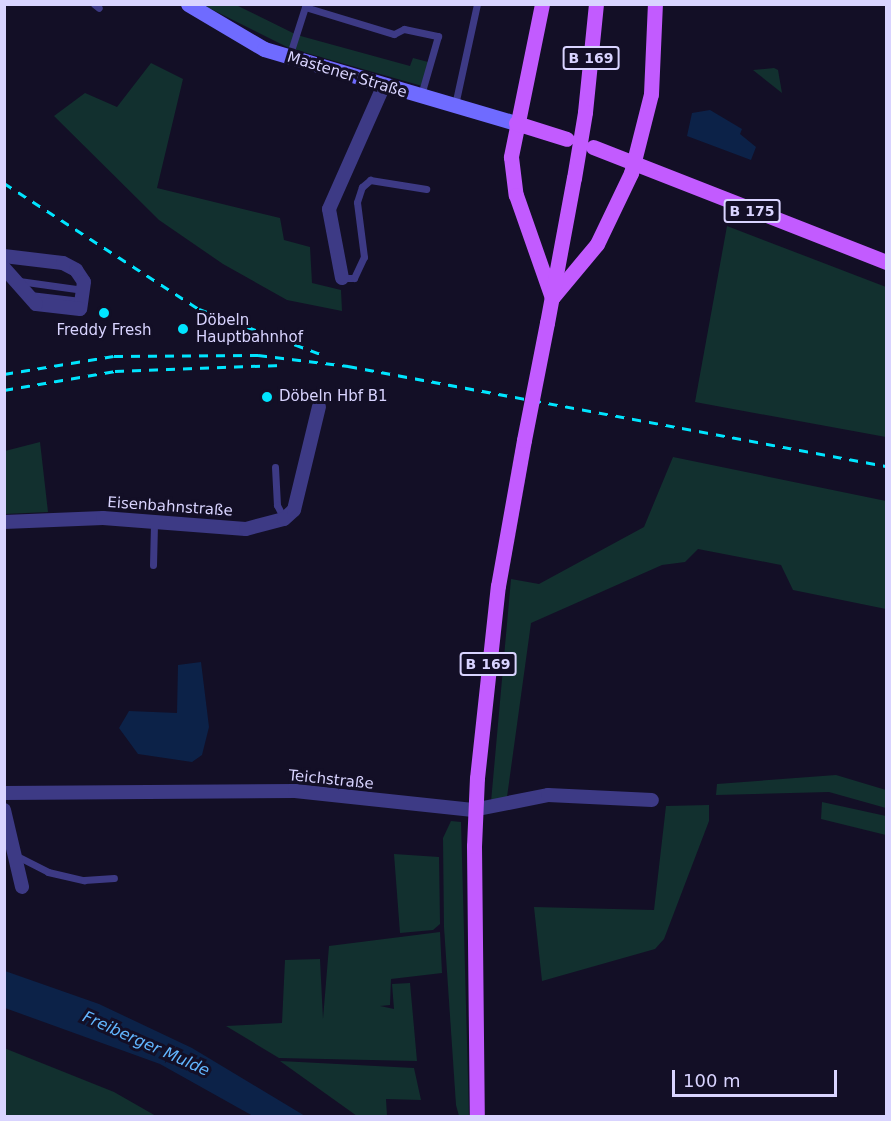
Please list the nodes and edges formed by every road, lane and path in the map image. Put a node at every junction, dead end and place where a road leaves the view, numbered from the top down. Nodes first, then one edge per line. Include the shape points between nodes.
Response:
1 (477, 4) edge
2 (542, 4) edge
3 (596, 4) edge
4 (655, 4) edge
5 (191, 5) edge
6 (302, 6) edge
7 (289, 57) junction
8 (383, 87) junction
9 (420, 98) junction
10 (454, 107) junction
11 (516, 123) junction
12 (567, 139) dead end
13 (593, 147) dead end
14 (635, 161) junction
15 (426, 189) dead end
16 (5, 256) edge
17 (886, 262) edge
18 (4, 268) edge
19 (342, 278) joint
20 (16, 281) junction
21 (82, 296) junction
22 (552, 298) junction
23 (319, 407) dead end
24 (275, 467) dead end
25 (284, 519) junction
26 (4, 522) edge
27 (154, 523) junction
28 (153, 565) dead end
29 (4, 792) edge
30 (652, 800) dead end
31 (4, 810) edge
32 (17, 856) junction
33 (114, 878) dead end
34 (22, 887) dead end
35 (477, 1116) edge

1 - 10 lane
2 - 11 main road
3 - 22 main road, B 169, bridge via 585,112
4 - 14 main road via 651,94
5 - 7 main road, Mastener Straße via 244,40
6 - 7 lane
6 - 9 lane via 394,34 404,28 438,36
7 - 8 main road, Mastener Straße
8 - 9 main road, Mastener Straße
8 - 19 street via 329,209
9 - 10 main road, Mastener Straße
10 - 11 main road, Mastener Straße
11 - 12 main road
11 - 22 main road via 511,157 516,195
13 - 14 main road, B 175
14 - 17 main road, B 175
14 - 22 main road via 606,231
15 - 19 lane via 370,180 362,187 357,202 364,256 354,278
16 - 21 street via 63,263 76,270
18 - 20 street
20 - 21 lane
20 - 21 street via 36,304 70,311 80,309
22 - 35 main road, B 169, bridge via 504,551 477,778
23 - 25 street via 294,510
24 - 25 lane via 277,505
25 - 27 street, Eisenbahnstraße via 246,529
26 - 27 street, Eisenbahnstraße via 103,518
27 - 28 lane
29 - 30 street, Teichstraße via 295,791 473,810 548,795
31 - 32 street
32 - 33 lane via 48,872 84,880
32 - 34 street

